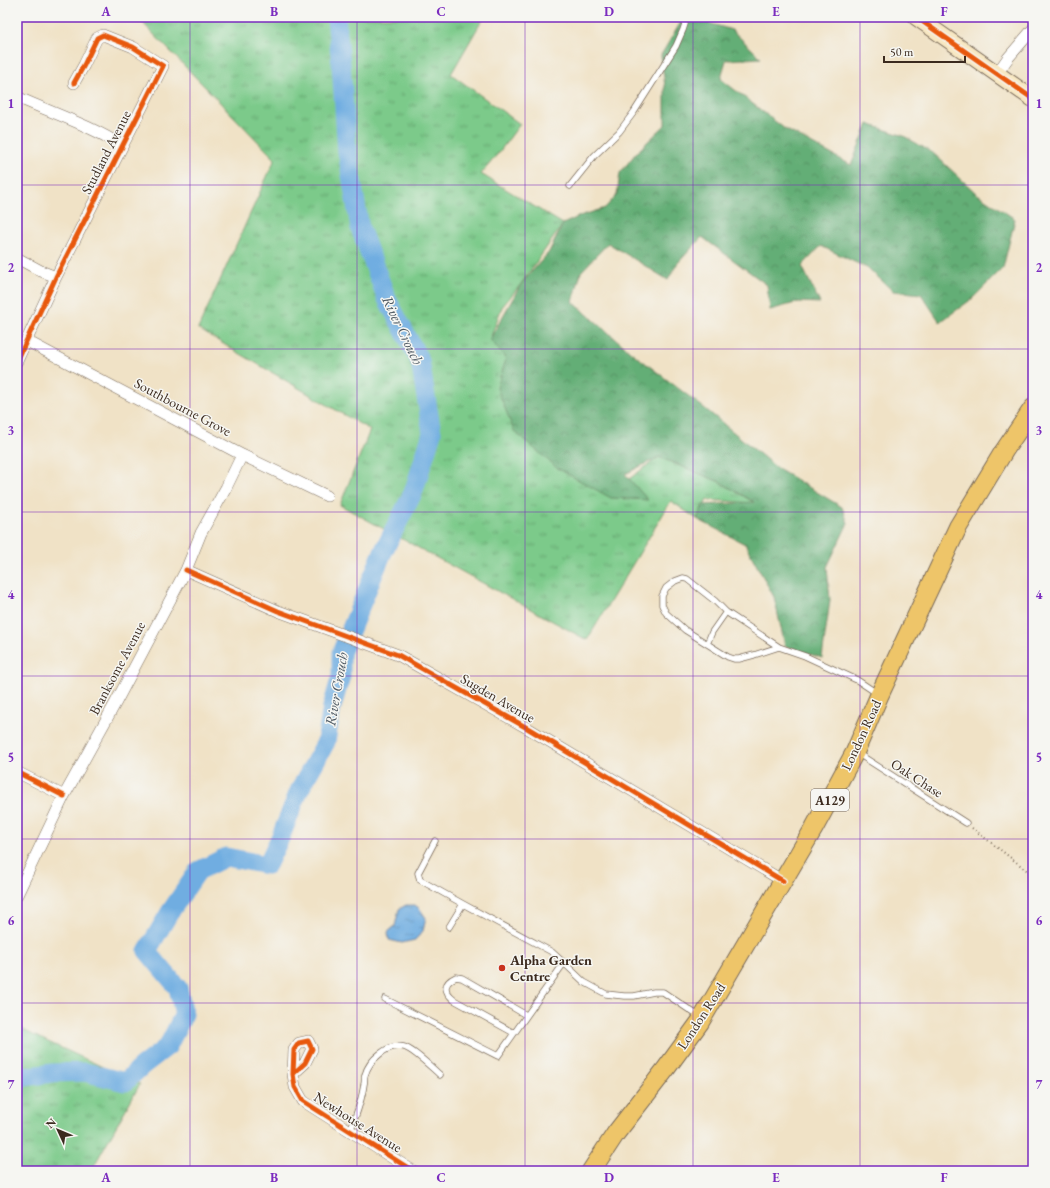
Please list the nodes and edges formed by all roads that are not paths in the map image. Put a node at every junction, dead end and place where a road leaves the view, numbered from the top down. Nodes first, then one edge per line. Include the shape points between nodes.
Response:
1 (683, 17) edge
2 (916, 17) edge
3 (1033, 29) edge
4 (996, 74) junction
5 (74, 83) dead end
6 (17, 97) edge
7 (1033, 99) edge
8 (122, 146) junction
9 (570, 186) dead end
10 (17, 258) edge
11 (56, 277) junction
12 (27, 341) junction
13 (17, 361) edge
14 (1033, 408) edge
15 (242, 455) junction
16 (327, 496) dead end
17 (186, 570) junction
18 (726, 612) junction
19 (707, 644) junction
20 (779, 647) junction
21 (879, 696) junction
22 (855, 752) junction
23 (17, 772) edge
24 (64, 796) junction
25 (966, 823) road end
26 (435, 841) dead end
27 (783, 882) junction
28 (17, 895) edge
29 (463, 904) junction
30 (449, 927) dead end
31 (564, 963) junction
32 (385, 999) dead end
33 (526, 1015) junction
34 (702, 1019) junction
35 (514, 1033) junction
36 (293, 1074) dead end
37 (440, 1075) dead end
38 (350, 1131) junction
39 (413, 1171) edge
40 (591, 1171) edge

1 - 9 lane via 685,24 676,46 634,112
2 - 4 street
3 - 4 street
4 - 7 street
5 - 8 street, Studland Avenue via 97,38 103,35 133,47 163,66
6 - 8 street via 74,121
8 - 11 street, Studland Avenue
10 - 11 street
11 - 12 street, Studland Avenue
12 - 13 street, Studland Avenue
12 - 15 street, Southbourne Grove
14 - 21 main road, London Road / A129 via 958,527
15 - 16 street, Southbourne Grove
15 - 17 street, Branksome Avenue via 201,533
17 - 24 street, Branksome Avenue
17 - 27 street, Sugden Avenue via 278,611 398,655
18 - 19 lane
18 - 19 lane via 687,579 675,581 666,588 662,596 662,605 666,613 685,630
18 - 20 lane
19 - 20 lane via 734,659
20 - 21 lane via 857,680
21 - 22 main road, London Road / A129
22 - 25 lane, Oak Chase
22 - 27 main road, London Road / A129
23 - 24 street
24 - 28 street, Branksome Avenue
26 - 29 lane via 418,873 420,880
27 - 34 main road, London Road / A129
29 - 30 lane
29 - 31 lane via 552,952
31 - 33 lane
31 - 34 lane via 584,982 606,994 634,996 664,992
32 - 35 lane via 498,1056
33 - 35 lane
33 - 35 lane via 462,978 456,977 449,982 446,987 448,996
34 - 40 main road, London Road / A129 via 616,1133
36 - 38 street, Newhouse Avenue via 295,1087 303,1101
37 - 38 lane via 405,1047 395,1046 386,1050 377,1056 365,1075 358,1110
38 - 39 street, Newhouse Avenue

